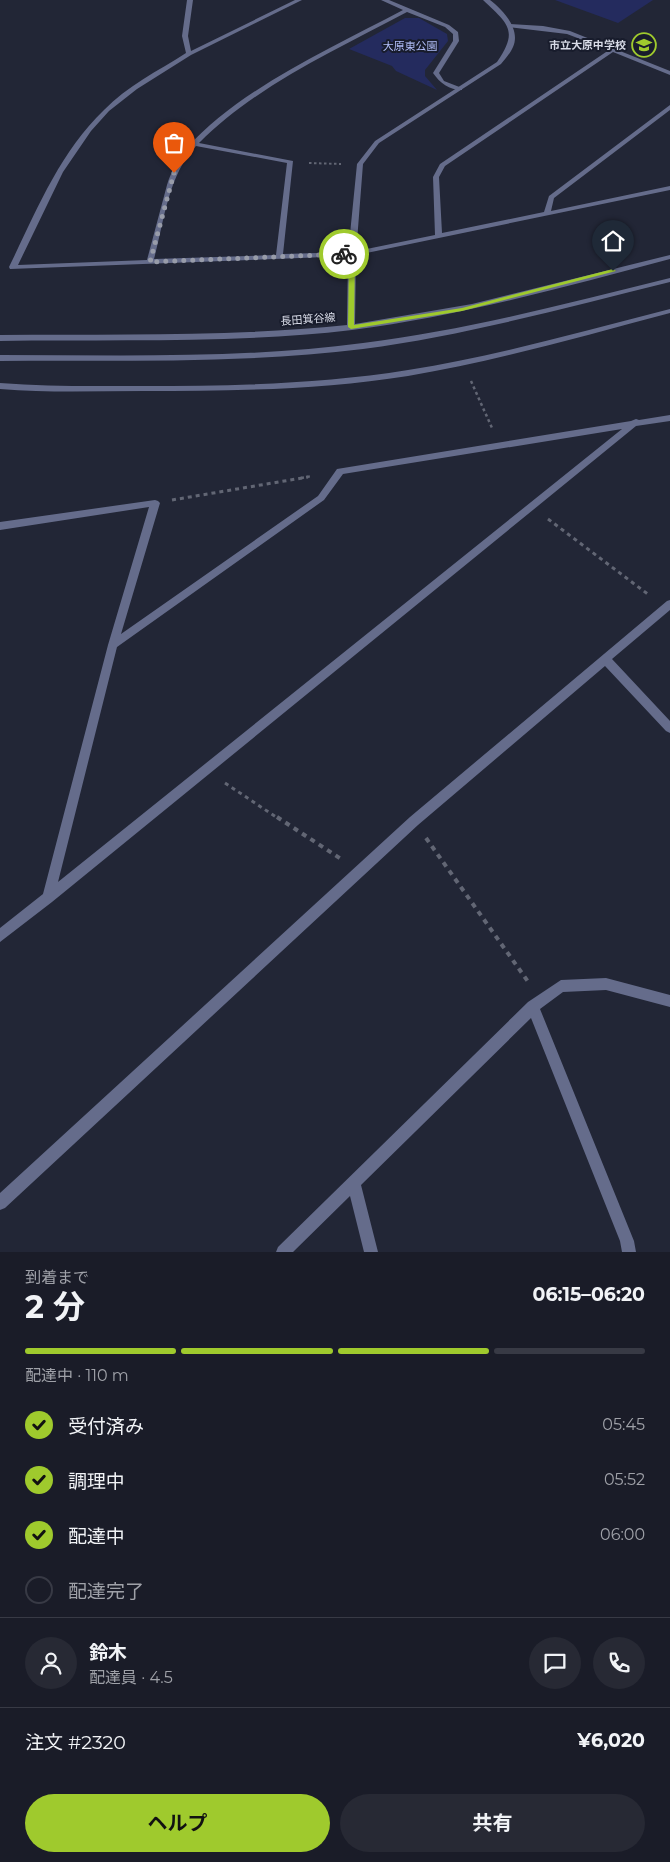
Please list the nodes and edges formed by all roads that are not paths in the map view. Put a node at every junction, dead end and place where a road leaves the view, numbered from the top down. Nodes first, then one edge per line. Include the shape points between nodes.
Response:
1 (190, 0) edge
2 (299, 0) edge
3 (384, 0) edge
4 (486, 0) edge
5 (406, 10) junction
6 (510, 26) junction
7 (613, 50) junction
8 (189, 54) junction
9 (670, 73) edge
10 (460, 89) junction
11 (670, 107) edge
12 (194, 144) junction
13 (670, 188) edge
14 (547, 213) junction
15 (439, 235) junction
16 (352, 254) junction
17 (279, 257) junction
18 (670, 257) edge
19 (150, 262) junction
20 (670, 280) edge
21 (670, 311) edge
22 (351, 327) junction
23 (0, 338) edge
24 (0, 358) edge
25 (0, 386) edge
26 (670, 418) edge
27 (636, 422) junction
28 (0, 526) edge
29 (668, 606) edge
30 (113, 645) junction
31 (605, 659) junction
32 (670, 728) edge
33 (48, 898) junction
34 (0, 936) edge
35 (670, 1001) edge
36 (533, 1007) junction
37 (353, 1182) junction
38 (0, 1203) edge
39 (283, 1252) edge
40 (371, 1252) edge
41 (629, 1252) edge

1 - 8 street via 185,36
2 - 8 street
3 - 5 street
4 - 6 street via 496,7
5 - 10 street via 448,26 456,33 456,41 436,73 442,82
5 - 12 street via 260,91 215,123
6 - 7 street via 568,32
6 - 10 street via 511,45 499,63
7 - 9 street
7 - 15 street via 442,165 436,176
8 - 19 street via 126,93 93,125 62,166 14,267
10 - 16 street via 377,142 360,164
11 - 14 street via 551,197
12 - 17 street via 291,162
12 - 19 street via 174,173
13 - 14 street
14 - 15 street
15 - 16 street
16 - 17 street
16 - 22 street
17 - 19 street
18 - 22 street, 長田箕谷線 via 462,310
20 - 24 street via 469,328 361,346 197,356
21 - 25 street via 407,374 290,386 34,389
22 - 23 street, 長田箕谷線 via 261,334
26 - 27 street
27 - 30 street via 340,471 321,498
27 - 33 street
28 - 30 street via 155,503
29 - 31 street
30 - 33 street
31 - 32 street
31 - 38 street via 414,821
33 - 34 street
35 - 36 street via 606,984 579,985 561,986
36 - 37 street
36 - 41 street
37 - 39 street
37 - 40 street

